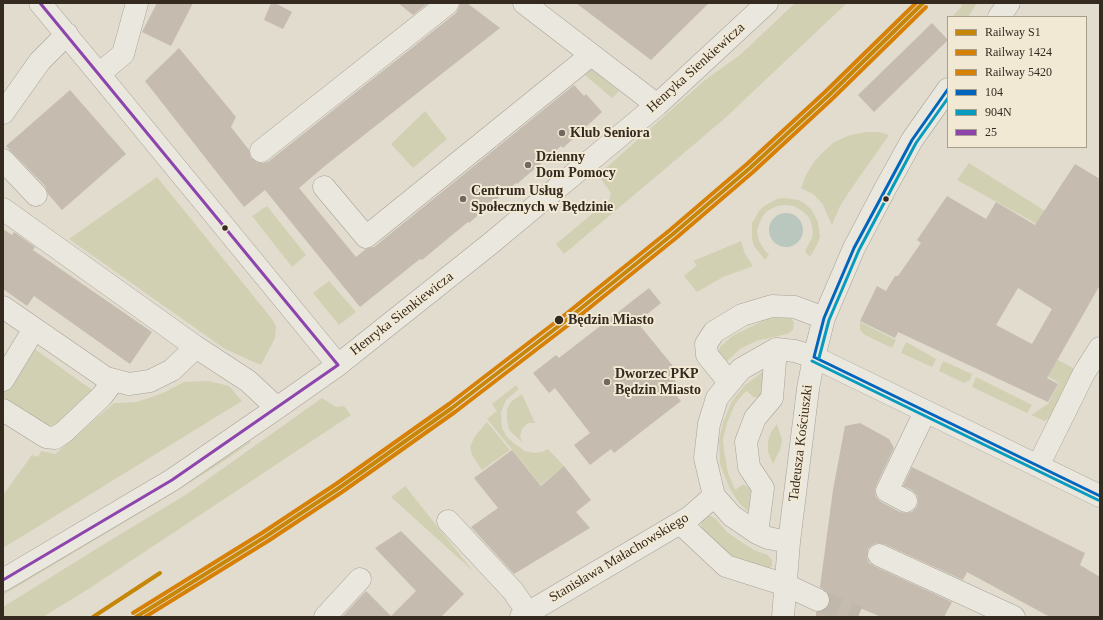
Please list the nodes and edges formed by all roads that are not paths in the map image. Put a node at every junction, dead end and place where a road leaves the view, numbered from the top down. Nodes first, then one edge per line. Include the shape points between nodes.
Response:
1 (40, 3) edge
2 (137, 3) edge
3 (448, 3) edge
4 (524, 3) edge
5 (767, 3) edge
6 (1009, 3) edge
7 (1000, 16) edge
8 (67, 34) junction
9 (591, 55) junction
10 (99, 74) junction
11 (947, 90) edge
12 (656, 105) junction
13 (3, 113) edge
14 (260, 151) dead end
15 (3, 160) edge
16 (324, 187) dead end
17 (36, 195) dead end
18 (3, 209) edge
19 (3, 307) edge
20 (824, 318) junction
21 (34, 329) junction
22 (196, 347) junction
23 (1100, 348) edge
24 (776, 350) junction
25 (814, 358) junction
26 (338, 364) junction
27 (3, 380) edge
28 (114, 380) junction
29 (729, 382) junction
30 (277, 408) junction
31 (3, 410) edge
32 (925, 412) junction
33 (1038, 466) junction
34 (714, 496) junction
35 (1100, 496) edge
36 (906, 501) dead end
37 (448, 521) dead end
38 (680, 523) junction
39 (757, 533) junction
40 (788, 542) junction
41 (879, 555) dead end
42 (360, 579) dead end
43 (3, 580) edge
44 (786, 585) junction
45 (818, 600) tunnel mouth
46 (526, 615) edge
47 (325, 617) edge
48 (783, 617) edge
49 (1014, 617) edge

1 - 8 street
2 - 10 street via 123,54
3 - 14 street
4 - 9 street
5 - 12 street, Henryka Sienkiewicza
6 - 7 street
8 - 10 street
8 - 13 street via 40,61
9 - 12 street
9 - 16 street via 366,237
10 - 26 street
11 - 20 street, Tadeusza Kościuszki via 912,140 885,189 854,248
12 - 26 street, Henryka Sienkiewicza via 490,244
15 - 17 street
18 - 22 street
19 - 21 street
20 - 25 street, Tadeusza Kościuszki
20 - 29 street via 795,307 772,306 742,315 714,332 706,344 707,355
21 - 27 street
21 - 28 street via 106,378
22 - 28 street via 172,370 150,381 129,384
22 - 30 street via 248,381
23 - 33 street via 1084,373
24 - 25 street via 795,351
24 - 29 street via 741,369
24 - 39 street via 772,398 755,418 746,442 749,467 763,488
25 - 32 street
25 - 40 street, Tadeusza Kościuszki
26 - 30 street, Henryka Sienkiewicza
28 - 31 street via 102,396 55,438 46,437
29 - 34 street via 717,398 709,424 705,458
30 - 43 street, Henryka Sienkiewicza via 172,480
32 - 33 street
32 - 36 street via 887,491
33 - 35 street
34 - 38 street, Stanisława Małachowskiego
34 - 39 street via 732,516
37 - 46 street via 513,592
38 - 44 street via 726,566
38 - 46 street, Stanisława Małachowskiego
39 - 40 street
40 - 44 street, Tadeusza Kościuszki
41 - 49 street
42 - 47 street
44 - 45 street
44 - 48 street, Tadeusza Kościuszki

